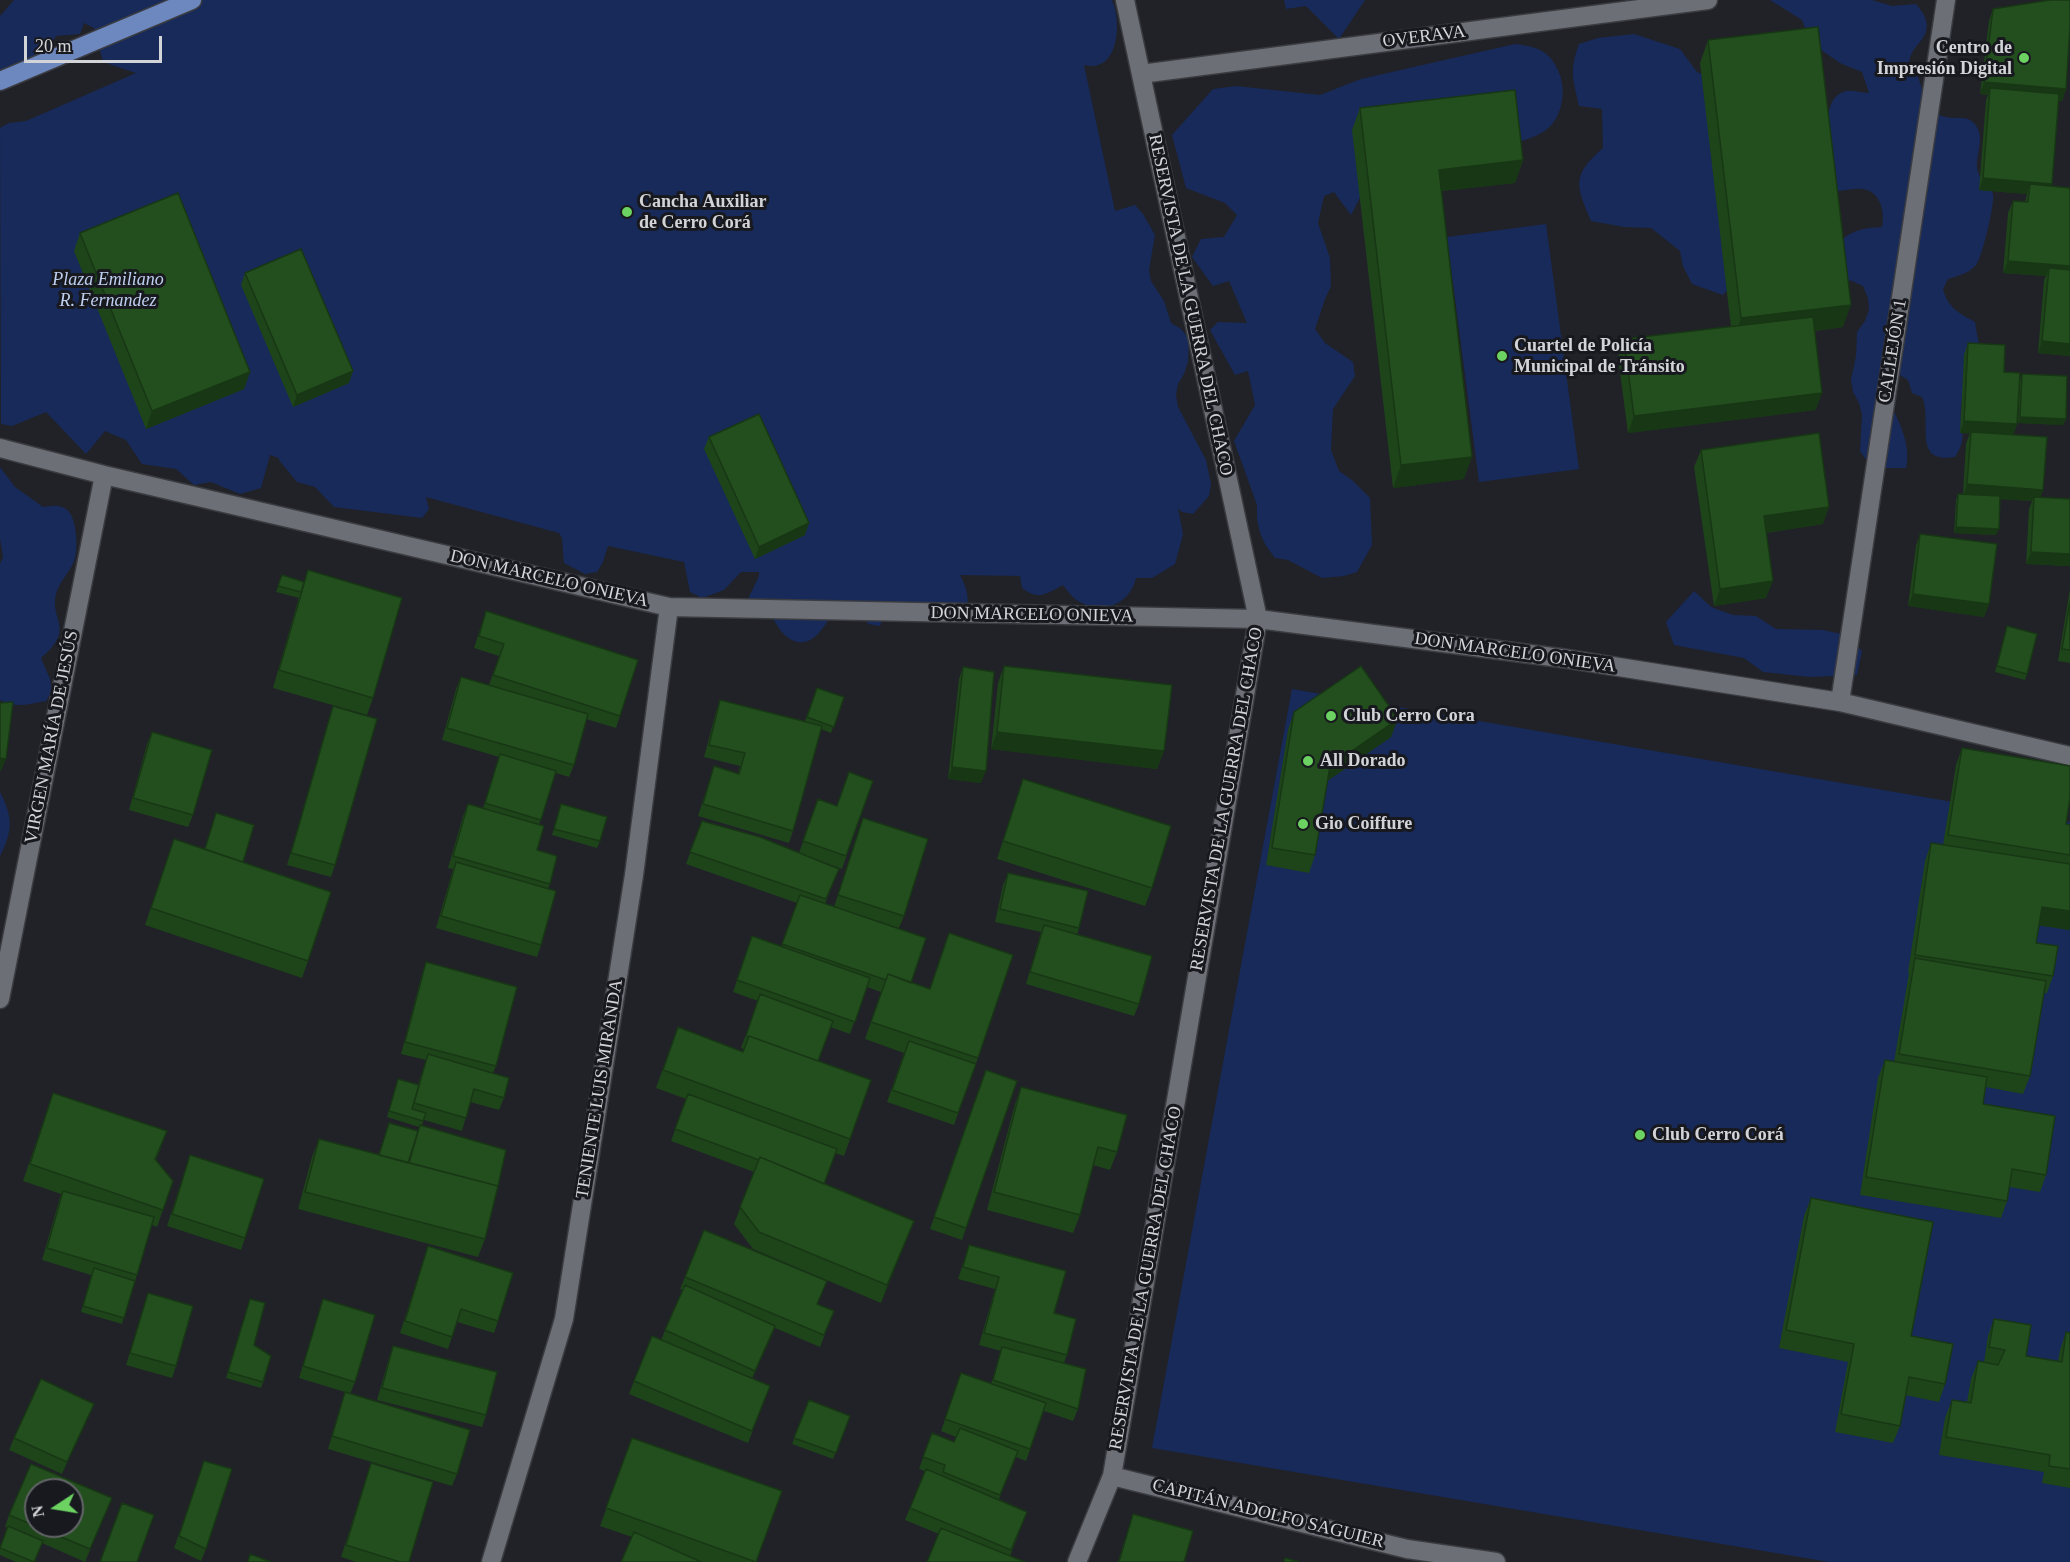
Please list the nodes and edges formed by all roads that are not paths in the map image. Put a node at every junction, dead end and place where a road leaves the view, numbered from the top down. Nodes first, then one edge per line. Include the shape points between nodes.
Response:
1 (192, 0) edge
2 (1125, 0) edge
3 (1708, 0) edge
4 (1946, 0) edge
5 (1141, 74) junction
6 (0, 81) edge
7 (0, 448) edge
8 (104, 475) junction
9 (669, 607) junction
10 (1258, 620) junction
11 (1840, 702) junction
12 (2070, 756) edge
13 (0, 999) edge
14 (1112, 1476) junction
15 (1405, 1556) edge
16 (491, 1562) edge
17 (1077, 1562) edge
18 (1496, 1562) edge

1 - 6 highway
2 - 5 street, RESERVISTA DE LA GUERRA DEL CHACO
3 - 5 street, OVERAVA
4 - 11 street, CALLEJÓN 1
5 - 10 street, RESERVISTA DE LA GUERRA DEL CHACO
7 - 8 street, DON MARCELO ONIEVA
8 - 9 street, DON MARCELO ONIEVA
8 - 13 street, VIRGEN MARÍA DE JESÚS
9 - 10 street, DON MARCELO ONIEVA
9 - 16 street, TENIENTE LUIS MIRANDA via 634,875 564,1319
10 - 11 street, DON MARCELO ONIEVA via 1568,659
10 - 14 street, RESERVISTA DE LA GUERRA DEL CHACO
11 - 12 street, DON MARCELO ONIEVA
14 - 15 street, CAPITÁN ADOLFO SAGUIER
14 - 17 street, RESERVISTA DE LA GUERRA DEL CHACO
15 - 18 street, CAPITÁN ADOLFO SAGUIER

